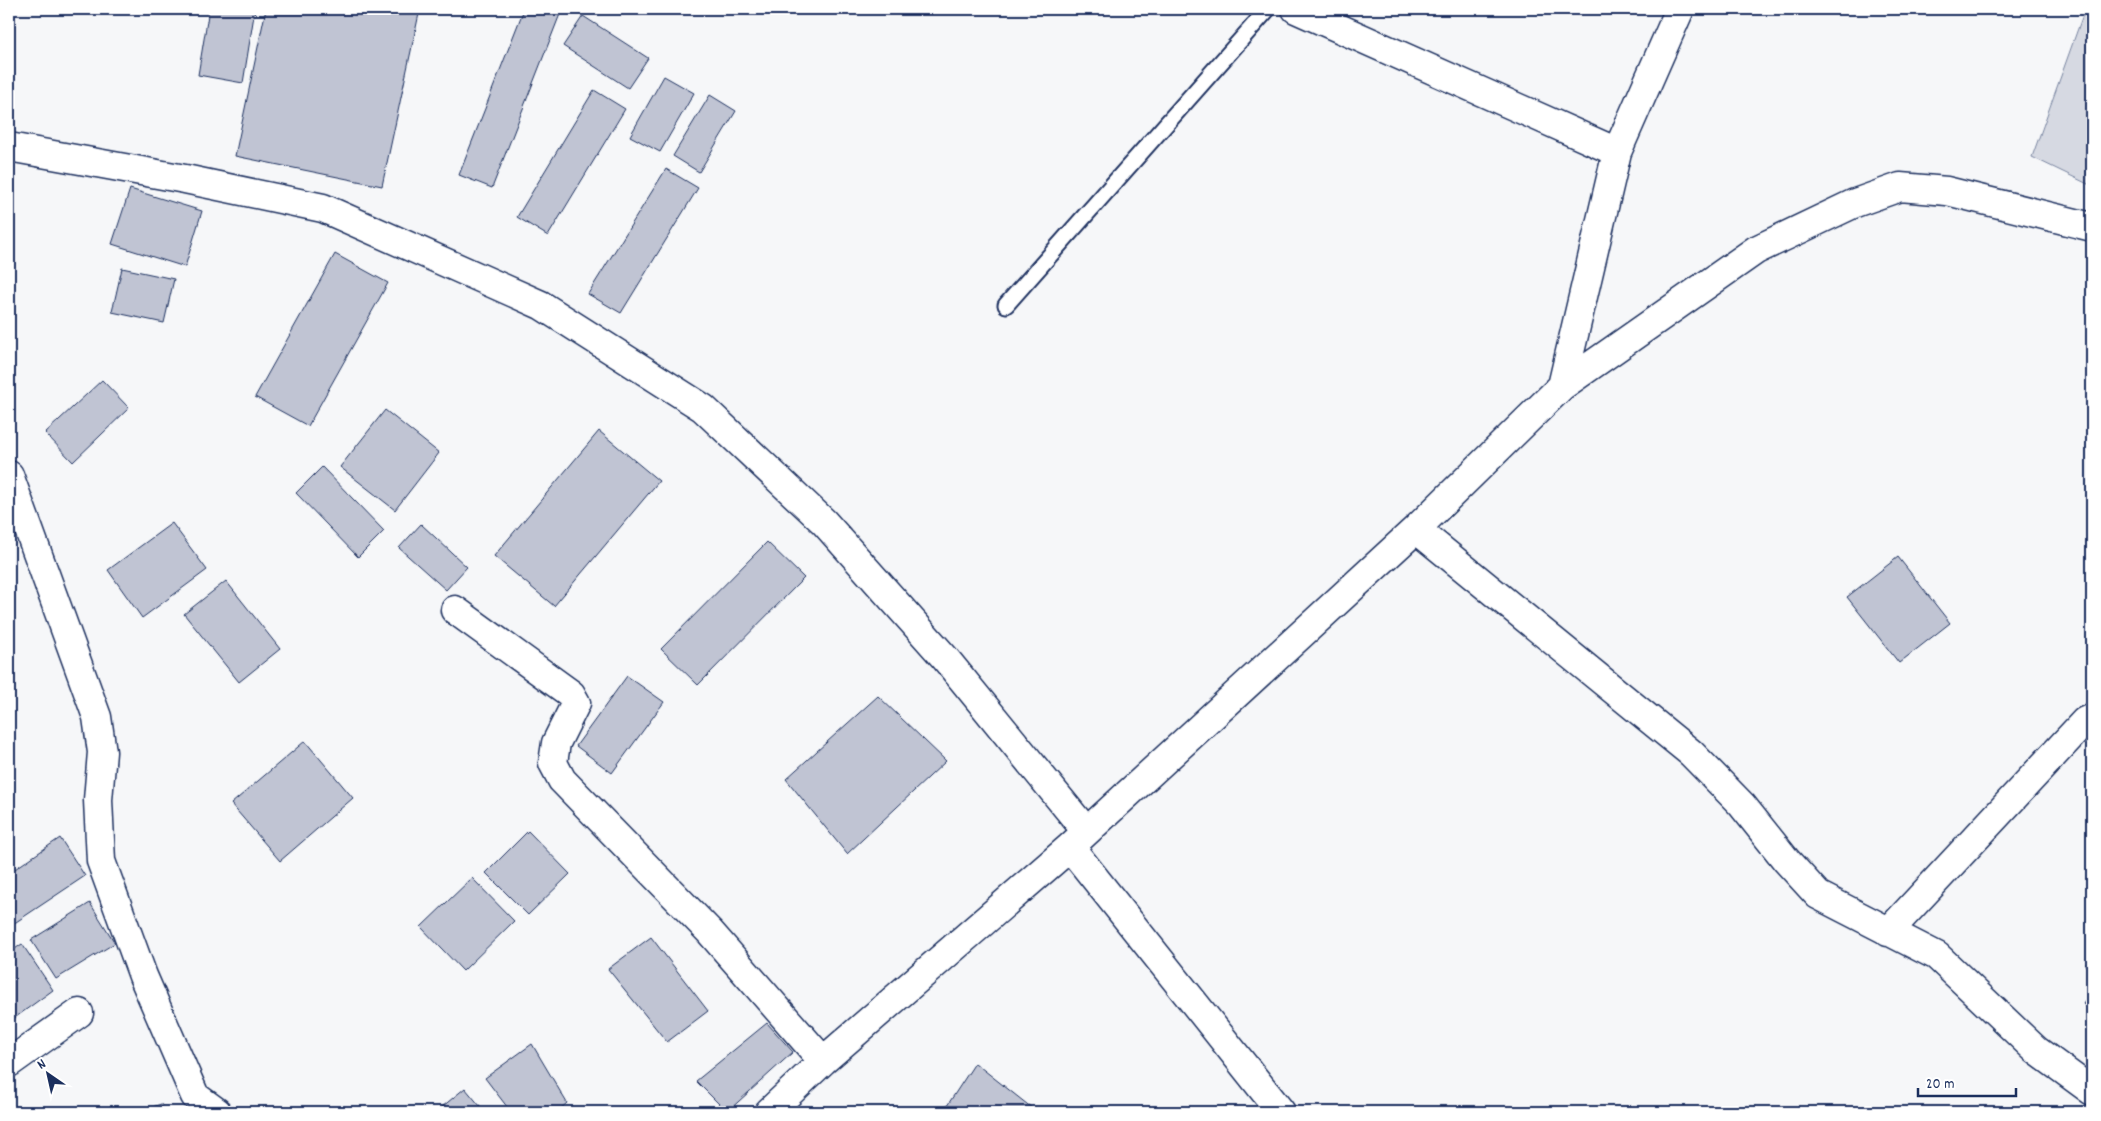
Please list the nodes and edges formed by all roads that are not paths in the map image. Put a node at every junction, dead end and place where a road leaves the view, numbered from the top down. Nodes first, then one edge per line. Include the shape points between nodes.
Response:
1 (1268, 9) edge
2 (1296, 9) edge
3 (1680, 9) edge
4 (9, 147) edge
5 (1617, 152) junction
6 (2092, 227) edge
7 (1006, 305) dead end
8 (1562, 386) junction
9 (9, 475) edge
10 (1416, 528) junction
11 (455, 610) dead end
12 (2092, 718) edge
13 (1078, 839) junction
14 (1888, 932) junction
15 (79, 1013) dead end
16 (823, 1061) junction
17 (9, 1063) edge
18 (2092, 1091) edge
19 (216, 1112) edge
20 (770, 1112) edge
21 (1281, 1112) edge

1 - 7 lane
2 - 5 street
3 - 5 street
4 - 13 street via 323,208 541,305 702,408 824,522 945,658
5 - 8 street
6 - 8 street via 1947,191 1900,187 1855,203 1756,250
8 - 10 street
9 - 19 street via 97,717 102,752 98,800 101,861 143,976 195,1096
10 - 13 street
10 - 14 street via 1691,753 1742,805 1818,895
11 - 16 street via 571,694 576,703 556,743 554,763 562,780 710,932
12 - 14 street via 2084,721
13 - 16 street
13 - 21 street
14 - 18 street via 1937,956 2036,1050
15 - 17 street
16 - 20 street

